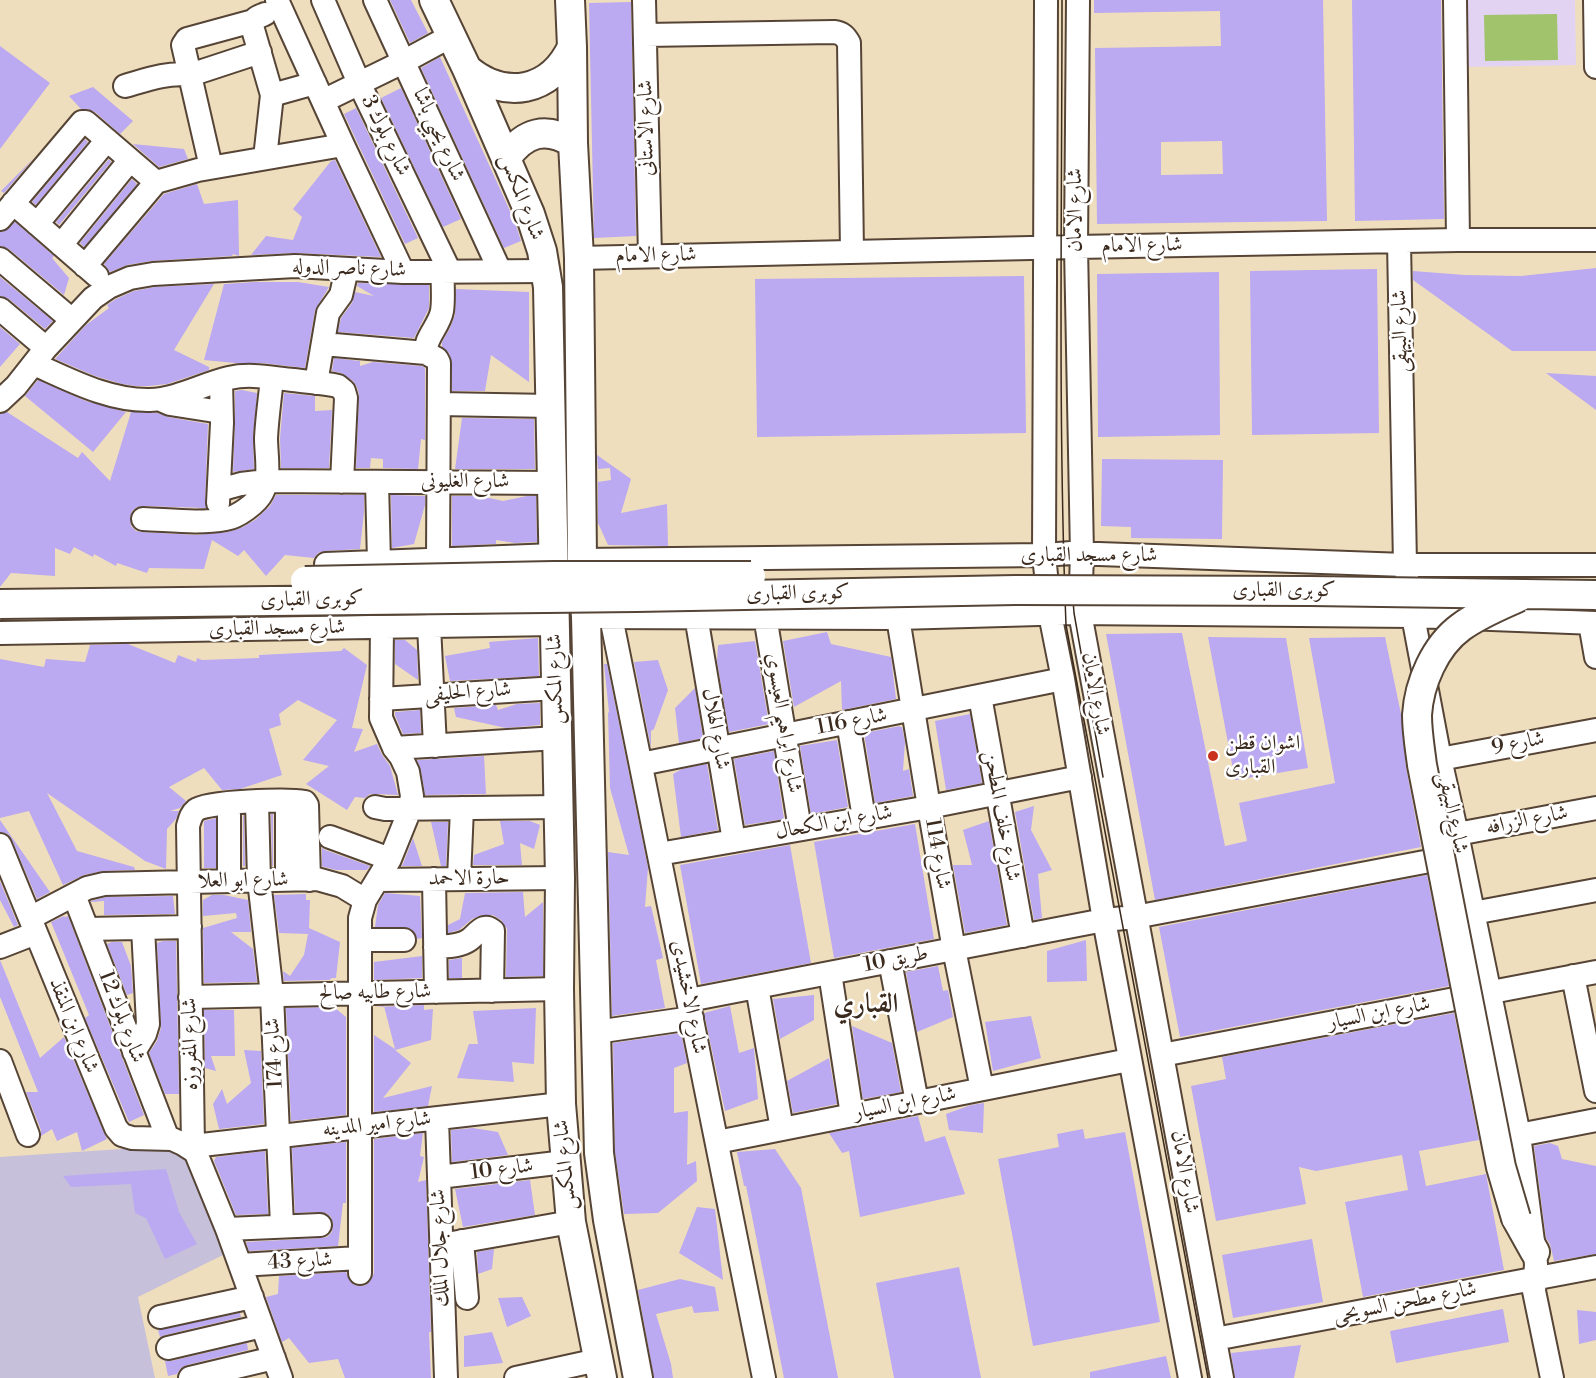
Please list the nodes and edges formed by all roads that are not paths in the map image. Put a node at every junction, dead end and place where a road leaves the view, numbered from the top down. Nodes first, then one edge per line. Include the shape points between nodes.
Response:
1 (322, 0) edge
2 (375, 0) edge
3 (434, 0) edge
4 (570, 0) edge
5 (644, 0) edge
6 (1046, 0) edge
7 (1078, 0) edge
8 (1455, 0) edge
9 (1595, 0) edge
10 (279, 4) edge
11 (253, 21) junction
12 (645, 35) junction
13 (451, 36) junction
14 (572, 46) junction
15 (260, 52) junction
16 (405, 61) junction
17 (1596, 67) edge
18 (467, 69) junction
19 (190, 75) junction
20 (359, 83) junction
21 (125, 86) dead end
22 (319, 92) junction
23 (272, 95) junction
24 (108, 140) junction
25 (573, 143) junction
26 (343, 145) junction
27 (507, 157) junction
28 (265, 158) junction
29 (130, 160) junction
30 (211, 167) junction
31 (156, 182) junction
32 (7, 211) edge
33 (38, 224) junction
34 (1458, 240) junction
35 (1596, 240) edge
36 (1399, 242) junction
37 (61, 245) junction
38 (1076, 247) junction
39 (1044, 248) junction
40 (852, 252) junction
41 (650, 256) junction
42 (579, 258) junction
43 (0, 259) edge
44 (85, 266) junction
45 (347, 269) junction
46 (500, 271) junction
47 (545, 271) junction
48 (403, 272) junction
49 (446, 272) junction
50 (109, 286) junction
51 (0, 309) edge
52 (72, 320) junction
53 (323, 344) junction
54 (426, 352) junction
55 (40, 356) junction
56 (272, 378) junction
57 (221, 381) junction
58 (316, 383) junction
59 (5, 386) edge
60 (159, 399) junction
61 (439, 404) junction
62 (551, 405) junction
63 (221, 412) junction
64 (266, 481) junction
65 (342, 482) junction
66 (377, 482) junction
67 (439, 482) junction
68 (553, 483) junction
69 (219, 490) junction
70 (143, 519) dead end
71 (216, 520) junction
72 (1082, 554) junction
73 (554, 555) junction
74 (1044, 555) junction
75 (438, 560) junction
76 (582, 560) junction
77 (380, 562) junction
78 (326, 564) dead end
79 (1405, 565) junction
80 (1596, 565) edge
81 (1596, 575) edge
82 (0, 587) edge
83 (1524, 595) junction
84 (1596, 595) edge
85 (0, 604) edge
86 (1080, 613) junction
87 (1050, 614) junction
88 (696, 616) junction
89 (765, 616) junction
90 (1413, 616) junction
91 (599, 617) junction
92 (898, 618) junction
93 (1593, 623) edge
94 (555, 624) junction
95 (382, 627) junction
96 (429, 627) junction
97 (0, 633) edge
98 (1596, 657) edge
99 (1063, 679) junction
100 (556, 688) junction
101 (432, 696) junction
102 (980, 696) junction
103 (381, 699) junction
104 (914, 710) junction
105 (848, 722) junction
106 (1596, 730) edge
107 (785, 735) junction
108 (557, 738) junction
109 (435, 746) junction
110 (394, 748) junction
111 (719, 748) junction
112 (1440, 759) junction
113 (642, 764) junction
114 (1080, 777) junction
115 (997, 793) junction
116 (257, 802) junction
117 (229, 803) junction
118 (375, 807) dead end
119 (559, 807) junction
120 (929, 807) junction
121 (410, 808) junction
122 (462, 808) junction
123 (1596, 808) edge
124 (864, 818) junction
125 (800, 829) junction
126 (330, 837) dead end
127 (734, 841) junction
128 (1459, 844) junction
129 (0, 845) edge
130 (659, 854) junction
131 (390, 860) junction
132 (560, 878) junction
133 (298, 879) junction
134 (434, 879) junction
135 (459, 879) junction
136 (229, 880) junction
137 (259, 880) junction
138 (378, 880) junction
139 (189, 882) junction
140 (1596, 890) edge
141 (74, 895) junction
142 (365, 900) junction
143 (1473, 913) junction
144 (1135, 917) junction
145 (1104, 920) junction
146 (33, 926) junction
147 (190, 927) junction
148 (143, 928) junction
149 (87, 929) junction
150 (1023, 936) junction
151 (360, 940) junction
152 (404, 940) dead end
153 (0, 947) edge
154 (435, 947) junction
155 (955, 950) junction
156 (890, 961) junction
157 (1596, 972) edge
158 (830, 973) junction
159 (1573, 976) junction
160 (757, 987) junction
161 (559, 989) junction
162 (492, 991) junction
163 (436, 992) junction
164 (1490, 993) junction
165 (359, 994) junction
166 (272, 995) junction
167 (190, 997) junction
168 (690, 1009) junction
169 (596, 1032) junction
170 (134, 1052) junction
171 (1162, 1055) junction
172 (1129, 1060) junction
173 (0, 1061) edge
174 (982, 1089) junction
175 (1596, 1091) edge
176 (917, 1102) junction
177 (561, 1104) junction
178 (852, 1115) junction
179 (437, 1119) junction
180 (1596, 1120) edge
181 (360, 1127) junction
182 (782, 1129) junction
183 (28, 1135) dead end
184 (1519, 1135) junction
185 (279, 1136) junction
186 (168, 1139) junction
187 (717, 1142) junction
188 (194, 1149) junction
189 (566, 1162) junction
190 (439, 1177) junction
191 (571, 1222) junction
192 (320, 1225) dead end
193 (282, 1226) junction
194 (227, 1229) junction
195 (451, 1243) junction
196 (240, 1265) junction
197 (1534, 1265) junction
198 (1596, 1268) edge
199 (250, 1297) junction
200 (467, 1298) dead end
201 (160, 1317) dead end
202 (258, 1327) junction
203 (1215, 1339) junction
204 (168, 1348) dead end
205 (270, 1369) edge
206 (600, 1369) edge
207 (190, 1378) edge
208 (446, 1378) edge
209 (516, 1378) edge
210 (638, 1378) edge
211 (764, 1378) edge
212 (1190, 1378) edge
213 (1221, 1378) edge
214 (1552, 1378) edge

1 - 20 street, شارع بلوك 3
2 - 16 street, شارع يحيي باشا
3 - 13 main road, شارع المكس
4 - 14 main road, شارع المكس
5 - 12 street, شارع الاستانى
6 - 39 street, شارع الامان
7 - 38 street, شارع الامان
8 - 34 street
9 - 17 street
10 - 11 street
10 - 22 street
11 - 15 street
11 - 19 street via 184,41
12 - 40 street via 834,32 846,37
12 - 41 street, شارع الاستانى
13 - 16 street
13 - 18 main road, شارع المكس
14 - 18 main road via 561,66 533,85 499,87
14 - 25 main road, شارع المكس
15 - 19 street
15 - 23 street
16 - 20 street
16 - 46 street, شارع يحيي باشا
18 - 27 main road, شارع المكس
19 - 21 street via 167,74
19 - 30 street
20 - 22 street
20 - 49 street, شارع بلوك 3
22 - 23 street
22 - 26 street
23 - 28 street
24 - 29 street
24 - 32 street via 86,122 78,124
24 - 33 street
25 - 27 main road via 554,134 534,135 514,147
25 - 42 main road, شارع المكس
26 - 28 street
26 - 48 street
27 - 47 main road, شارع المكس via 537,233
28 - 30 street
29 - 31 street
29 - 37 street
30 - 31 street
31 - 44 street
32 - 33 street
33 - 37 street
34 - 35 street, شارع الامام
34 - 36 street, شارع الامام
36 - 38 street, شارع الامام
36 - 79 street, شارع البيهقى
37 - 44 street
38 - 39 street, شارع الامام
38 - 72 street, شارع الامان
39 - 40 street, شارع الامام
39 - 74 street, شارع الامان
40 - 41 street, شارع الامام
41 - 42 street, شارع الامام
42 - 76 main road, شارع المكس
43 - 52 street
44 - 50 street
45 - 48 street, شارع ناصر الدوله
45 - 50 street, شارع ناصر الدوله via 295,266 153,274
45 - 53 street via 341,295 328,313
46 - 47 street, شارع ناصر الدوله
46 - 49 street, شارع ناصر الدوله
47 - 62 main road, شارع المكس
48 - 49 street, شارع ناصر الدوله
49 - 54 street via 442,311 426,342
50 - 52 street
51 - 55 street
52 - 55 street
53 - 54 street
53 - 58 street
54 - 61 street via 439,363
55 - 59 street
55 - 60 street via 84,386 116,396
56 - 57 street via 248,376
56 - 58 street
56 - 64 street
57 - 60 street
57 - 63 street
58 - 65 street via 338,386 346,398
60 - 63 street
61 - 62 street
61 - 67 street
62 - 68 main road, شارع المكس
63 - 69 street
64 - 65 street, شارع الغليونى
64 - 69 street, شارع الغليونى
64 - 71 street via 259,497 241,513
65 - 66 street, شارع الغليونى
66 - 67 street, شارع الغليونى
66 - 77 street
67 - 68 street, شارع الغليونى
67 - 75 street
68 - 73 main road, شارع المكس
69 - 71 street
70 - 71 street
72 - 74 street, شارع مسجد القبارى
72 - 79 street, شارع مسجد القبارى
72 - 86 street, شارع الامان
73 - 75 street
73 - 94 main road, شارع المكس
74 - 76 street, شارع مسجد القبارى
74 - 87 street, شارع الامان
75 - 77 street
76 - 91 main road, شارع المكس
77 - 78 street
79 - 80 street, شارع مسجد القبارى
79 - 90 street, شارع البيهقى
81 - 82 main road, كوبرى القبارى, bridge via 553,576
83 - 84 main road, كوبرى القبارى, bridge
83 - 85 main road, كوبرى القبارى, bridge via 1016,590
83 - 197 main road, bridge via 1460,628 1443,646 1429,667 1417,715 1422,765 1499,1155
86 - 87 street
86 - 90 street
86 - 144 street, شارع الامان
87 - 92 street
87 - 99 street, شارع الامان
88 - 89 street
88 - 91 street
88 - 111 street, شارع الهلال
89 - 92 street
89 - 107 street, شارع ابراهيم العيسوي
90 - 93 street
90 - 112 street, شارع البيهقى
91 - 113 street, شارع الاخشيدى
91 - 169 main road, شارع المكس
92 - 104 street, شارع 114
93 - 98 street
94 - 96 street, شارع مسجد القبارى
94 - 100 main road, شارع المكس
95 - 96 street, شارع مسجد القبارى
95 - 97 street, شارع مسجد القبارى
95 - 103 street
96 - 101 street
99 - 102 street, شارع 116
99 - 114 street, شارع الامان
100 - 101 street, شارع الحليفى
100 - 108 main road, شارع المكس
101 - 103 street, شارع الحليفى
101 - 109 street
102 - 104 street, شارع 116
102 - 115 street, شارع خلف المطحن
103 - 110 street via 381,718
104 - 105 street, شارع 116
104 - 120 street, شارع 114
105 - 107 street, شارع 116
105 - 124 street
106 - 112 street, شارع 9
107 - 111 street, شارع 116
107 - 125 street, شارع ابراهيم العيسوي
108 - 109 street
108 - 119 main road, شارع المكس
109 - 110 street
110 - 121 street via 408,772
111 - 113 street, شارع 116
111 - 127 street, شارع الهلال
112 - 128 street, شارع البيهقى
113 - 130 street, شارع الاخشيدى
114 - 115 street, شارع ابن الكحال
114 - 145 street, شارع الامان
115 - 120 street, شارع ابن الكحال
115 - 150 street, شارع خلف المطحن
116 - 117 street, شارع المفروزه
116 - 133 street, شارع المفروزه via 297,803
116 - 137 street, شارع 174
117 - 136 street
117 - 139 street, شارع المفروزه via 210,804 191,815
118 - 121 street
119 - 122 street
119 - 132 main road, شارع المكس
120 - 124 street, شارع ابن الكحال
120 - 155 street, شارع 114
121 - 122 street
121 - 131 street
122 - 135 street
123 - 128 street, شارع الزرافه
124 - 125 street, شارع ابن الكحال
125 - 127 street, شارع ابن الكحال
126 - 131 street
127 - 130 street, شارع ابن الكحال
128 - 143 street, شارع البيهقى
128 - 144 street, شارع الزرافه
129 - 146 street, شارع ابن المنقذ
130 - 168 street, شارع الاخشيدى
131 - 138 street
132 - 135 street, حارة الاحمد
132 - 161 main road, شارع المكس
133 - 137 street, شارع ابو العلا
133 - 142 street, شارع ابو العلا via 330,882
134 - 135 street, حارة الاحمد
134 - 138 street, حارة الاحمد
134 - 154 street
136 - 137 street, شارع ابو العلا
136 - 139 street, شارع ابو العلا
137 - 166 street, شارع 174
138 - 142 street
139 - 141 street, شارع ابو العلا via 95,885
139 - 147 street, شارع المفروزه
140 - 143 street
141 - 146 street, شارع ابو العلا
141 - 149 street, شارع بلوك 12
142 - 151 street via 360,912
143 - 164 street, شارع البيهقى
144 - 145 street, طريق 10
144 - 171 street, شارع الامان
145 - 150 street, طريق 10
145 - 172 street, شارع الامان
146 - 153 street, شارع ابو العلا
146 - 186 street, شارع ابن المنقذ via 116,1128 132,1138
147 - 148 street
147 - 167 street, شارع المفروزه
148 - 149 street
148 - 170 street via 148,1024
149 - 170 street, شارع بلوك 12
150 - 155 street, طريق 10
151 - 152 street
151 - 165 street
154 - 162 street via 460,945 482,929 491,929
154 - 163 street
155 - 156 street, طريق 10
155 - 174 street, شارع 114
156 - 158 street, طريق 10
156 - 176 street
157 - 159 street, شارع ابن السيار
158 - 160 street, طريق 10
158 - 178 street
159 - 164 street, شارع ابن السيار
159 - 175 street
160 - 168 street, طريق 10
160 - 182 street
161 - 162 street, شارع طابيه صالح
161 - 177 main road, شارع المكس
162 - 163 street, شارع طابيه صالح
163 - 165 street, شارع طابيه صالح
164 - 171 street, شارع ابن السيار
164 - 184 street, شارع البيهقى
165 - 166 street, شارع طابيه صالح
165 - 181 street
166 - 167 street, شارع طابيه صالح
166 - 185 street, شارع 174
167 - 188 street, شارع المفروزه
168 - 169 street, طريق 10
168 - 187 street, شارع الاخشيدى
169 - 210 main road, شارع المكس via 602,1182
170 - 186 street, شارع بلوك 12
171 - 203 street, شارع الامان
172 - 174 street, شارع ابن السيار
172 - 212 street, شارع الامان
173 - 183 street
174 - 176 street, شارع ابن السيار
176 - 178 street, شارع ابن السيار
177 - 179 street, شارع امير المدينه
177 - 189 main road, شارع المكس
178 - 182 street, شارع ابن السيار
179 - 181 street, شارع امير المدينه
179 - 190 street, شارع جلال الملك
180 - 184 street
181 - 185 street, شارع امير المدينه
181 - 196 street, شارع 43 via 360,1266
182 - 187 street, شارع ابن السيار
184 - 197 street, شارع البيهقى
185 - 188 street, شارع امير المدينه
185 - 193 street, شارع 174
186 - 188 street, شارع ابن المنقذ
187 - 211 street, شارع الاخشيدى
188 - 194 street, شارع المفروزه
189 - 190 street, شارع 10
189 - 191 main road, شارع المكس
190 - 195 street, شارع جلال الملك
191 - 195 street
191 - 206 main road, شارع المكس
192 - 193 street
193 - 194 street
194 - 196 street, شارع المفروزه
195 - 200 street
195 - 208 street, شارع جلال الملك
196 - 199 street, شارع المفروزه
197 - 198 street, شارع مطحن السويحى
197 - 203 street, شارع مطحن السويحى
197 - 214 street, شارع البيهقى via 1534,1292
199 - 201 street
199 - 202 street, شارع المفروزه
202 - 204 street
202 - 205 street, شارع المفروزه
203 - 213 street, شارع الامان
205 - 207 street
206 - 209 street

